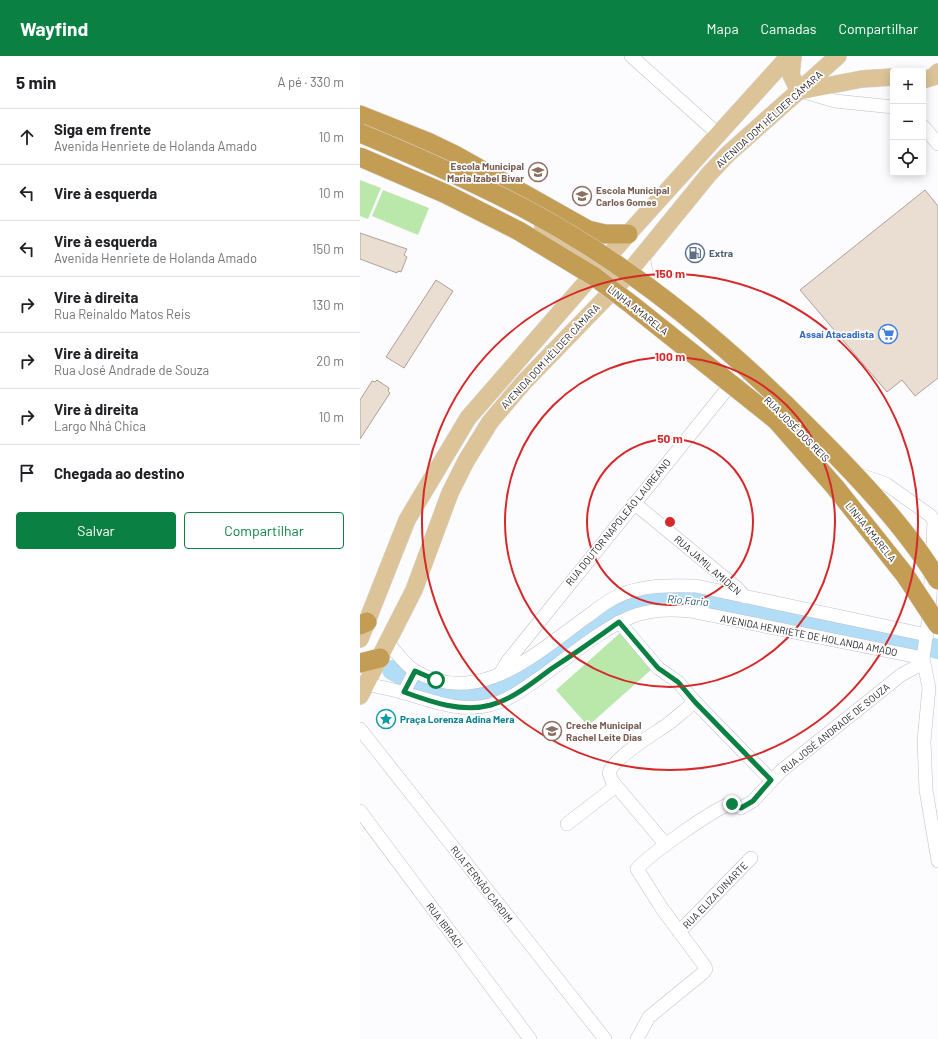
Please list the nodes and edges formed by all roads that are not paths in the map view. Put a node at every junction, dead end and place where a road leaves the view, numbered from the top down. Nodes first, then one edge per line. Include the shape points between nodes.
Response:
1 (631, 56) edge
2 (790, 56) edge
3 (793, 56) edge
4 (838, 56) edge
5 (938, 72) edge
6 (890, 77) edge
7 (926, 80) edge
8 (926, 82) edge
9 (938, 86) edge
10 (799, 91) junction
11 (890, 107) edge
12 (360, 115) edge
13 (926, 130) edge
14 (360, 133) edge
15 (719, 135) junction
16 (938, 144) edge
17 (360, 157) edge
18 (564, 216) junction
19 (628, 234) junction
20 (638, 262) junction
21 (600, 267) junction
22 (621, 282) junction
23 (654, 302) junction
24 (740, 373) junction
25 (634, 503) junction
26 (934, 586) edge
27 (744, 597) junction
28 (619, 622) junction
29 (362, 629) edge
30 (927, 646) edge
31 (384, 650) junction
32 (360, 663) edge
33 (500, 674) junction
34 (410, 680) junction
35 (363, 690) edge
36 (695, 702) junction
37 (360, 729) edge
38 (771, 780) junction
39 (616, 786) junction
40 (360, 811) edge
41 (567, 824) dead end
42 (666, 845) junction
43 (751, 858) dead end
44 (938, 861) edge
45 (679, 932) junction
46 (530, 1039) edge
47 (605, 1039) edge
48 (637, 1039) edge

1 - 15 street
2 - 15 main road, AVENIDA DOM HÉLDER CÂMARA
3 - 10 main road via 791,75
4 - 10 main road, AVENIDA DOM HÉLDER CÂMARA
5 - 7 main road
6 - 10 main road via 862,79
8 - 9 main road
10 - 11 street via 835,101
10 - 20 main road, AVENIDA DOM HÉLDER CÂMARA via 709,174
12 - 18 highway via 455,155
13 - 16 street
14 - 26 highway, bridge via 466,179 531,212 608,259 683,313 771,390 853,472 895,522
15 - 19 main road, AVENIDA DOM HÉLDER CÂMARA
17 - 30 highway, LINHA AMARELA, bridge via 452,197 519,231 594,277 776,420 835,487 905,575
18 - 19 highway via 596,233
18 - 21 main road via 554,216 543,223 546,235
19 - 21 main road, AVENIDA DOM HÉLDER CÂMARA
20 - 21 main road via 621,271
20 - 22 main road, AVENIDA DOM HÉLDER CÂMARA
20 - 23 street
21 - 29 main road, AVENIDA DOM HÉLDER CÂMARA via 468,418 407,520
22 - 23 street, RUA JOSÉ DOS REIS
22 - 31 main road, AVENIDA DOM HÉLDER CÂMARA via 524,382 490,422 450,493 414,590
23 - 24 street, RUA JOSÉ DOS REIS
24 - 25 street, RUA DOUTOR NAPOLEÃO LAUREANO
24 - 26 street, RUA JOSÉ DOS REIS via 827,459 842,468 886,484 931,516 934,522
25 - 27 street, RUA JAMIL AMIDEN via 731,583
25 - 33 street, RUA DOUTOR NAPOLEÃO LAUREANO
26 - 30 street
27 - 30 street, AVENIDA HENRIETE DE HOLANDA AMADO
27 - 33 street, AVENIDA HENRIETE DE HOLANDA AMADO via 696,586 675,585 656,586 619,595 513,668
28 - 30 street, AVENIDA HENRIETE DE HOLANDA AMADO via 653,610 672,609
28 - 34 street, AVENIDA HENRIETE DE HOLANDA AMADO via 526,688 490,705 454,707 429,702
28 - 36 street via 658,668 678,682
30 - 38 street, RUA JOSÉ ANDRADE DE SOUZA via 901,675
30 - 44 street via 929,688 924,741 926,790
31 - 32 highway
31 - 34 street, AVENIDA HENRIETE DE HOLANDA AMADO
31 - 35 main road, AVENIDA DOM HÉLDER CÂMARA
33 - 34 street, AVENIDA HENRIETE DE HOLANDA AMADO via 478,682 452,684
34 - 35 street, AVENIDA HENRIETE DE HOLANDA AMADO
36 - 38 street
36 - 39 street via 615,764 610,770 610,778
37 - 47 street, RUA FERNÃO CARDIM
38 - 42 street, RUA JOSÉ ANDRADE DE SOUZA via 753,801 741,808 730,804 709,815
39 - 41 street
39 - 42 street
40 - 46 street, RUA IBIRACI
42 - 45 street via 637,869
43 - 45 street, RUA ELIZA DINARTE
45 - 48 street via 706,969 649,1017

